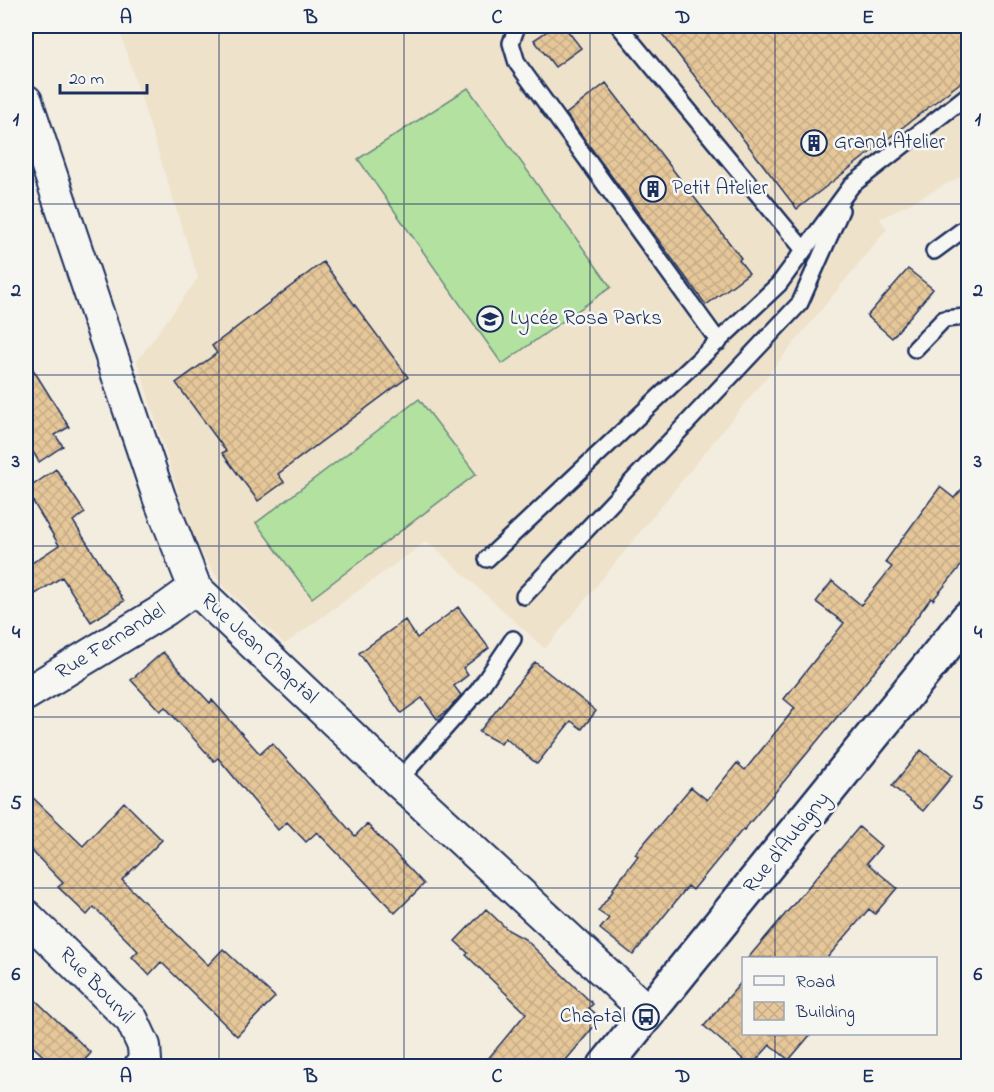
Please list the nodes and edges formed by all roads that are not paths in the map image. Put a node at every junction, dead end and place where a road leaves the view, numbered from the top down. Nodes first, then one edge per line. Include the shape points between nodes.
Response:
1 (517, 26) edge
2 (619, 26) edge
3 (969, 95) edge
4 (26, 101) edge
5 (852, 185) junction
6 (969, 226) edge
7 (804, 250) junction
8 (934, 251) dead end
9 (969, 319) edge
10 (719, 342) junction
11 (915, 349) dead end
12 (487, 559) dead end
13 (195, 588) junction
14 (524, 596) dead end
15 (969, 618) edge
16 (513, 639) dead end
17 (26, 694) edge
18 (398, 781) junction
19 (26, 916) edge
20 (649, 1012) junction
21 (141, 1066) edge
22 (606, 1066) edge

1 - 10 lane via 511,43 517,63
2 - 7 lane
3 - 5 lane
4 - 13 street, Rue Jean Chaptal via 159,497
5 - 7 lane
5 - 14 lane via 800,303
6 - 8 lane
7 - 10 lane via 779,284
9 - 11 lane via 944,319
10 - 12 lane
13 - 17 street, Rue Fernandel
13 - 18 street, Rue Jean Chaptal
15 - 20 main road, Rue d'Aubigny
16 - 18 lane via 478,691
18 - 20 street, Rue Jean Chaptal
19 - 21 street, Rue Bourvil via 132,1020 144,1046 145,1061
20 - 22 main road, Rue d'Aubigny

